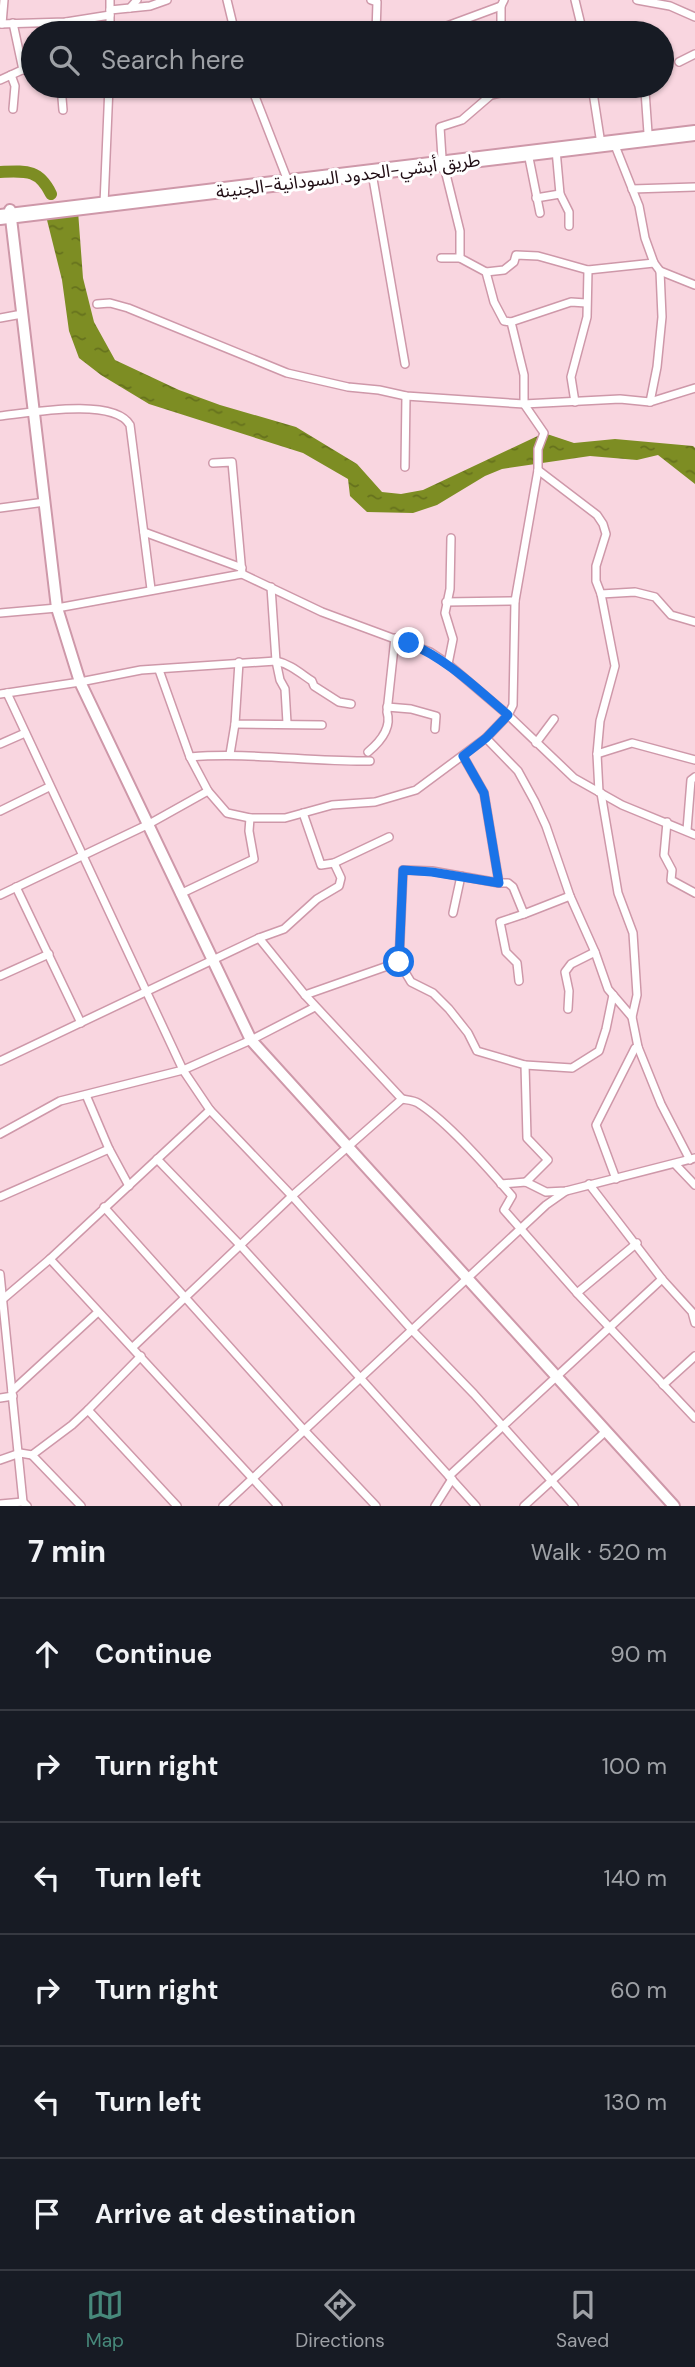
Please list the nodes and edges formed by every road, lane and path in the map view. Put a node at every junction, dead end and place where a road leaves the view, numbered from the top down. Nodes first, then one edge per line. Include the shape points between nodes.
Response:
1 (4, 0) edge
2 (110, 0) edge
3 (137, 0) edge
4 (167, 0) edge
5 (227, 0) edge
6 (371, 0) edge
7 (575, 0) edge
8 (637, 0) edge
9 (502, 3) edge
10 (130, 8) junction
11 (110, 13) junction
12 (695, 17) edge
13 (71, 21) edge
14 (110, 21) edge
15 (232, 21) edge
16 (376, 21) edge
17 (458, 21) edge
18 (501, 21) edge
19 (580, 21) edge
20 (13, 23) junction
21 (21, 23) edge
22 (1, 24) edge
23 (695, 54) edge
24 (21, 61) edge
25 (679, 62) dead end
26 (21, 71) edge
27 (11, 75) junction
28 (0, 80) edge
29 (62, 98) edge
30 (109, 98) edge
31 (256, 98) edge
32 (488, 98) edge
33 (595, 98) edge
34 (646, 98) edge
35 (13, 109) dead end
36 (63, 110) dead end
37 (695, 127) edge
38 (648, 132) junction
39 (695, 133) edge
40 (607, 140) junction
41 (556, 150) junction
42 (528, 153) junction
43 (443, 161) junction
44 (372, 173) junction
45 (286, 176) junction
46 (695, 187) edge
47 (632, 190) junction
48 (560, 194) junction
49 (155, 196) junction
50 (536, 198) junction
51 (104, 201) junction
52 (540, 213) dead end
53 (5, 214) edge
54 (569, 226) dead end
55 (441, 258) dead end
56 (460, 258) junction
57 (654, 263) junction
58 (588, 270) junction
59 (660, 271) junction
60 (486, 272) junction
61 (695, 285) edge
62 (586, 303) junction
63 (97, 304) dead end
64 (22, 314) junction
65 (0, 317) edge
66 (510, 322) junction
67 (405, 365) dead end
68 (695, 388) edge
69 (406, 397) junction
70 (575, 402) junction
71 (650, 402) junction
72 (524, 404) junction
73 (35, 412) junction
74 (0, 416) edge
75 (213, 463) dead end
76 (405, 467) dead end
77 (538, 470) junction
78 (45, 502) junction
79 (0, 508) edge
80 (144, 532) junction
81 (451, 538) dead end
82 (242, 571) junction
83 (271, 587) junction
84 (151, 589) junction
85 (601, 594) junction
86 (515, 601) junction
87 (446, 602) junction
88 (57, 608) junction
89 (0, 613) edge
90 (695, 622) edge
91 (395, 638) junction
92 (276, 661) junction
93 (239, 662) junction
94 (448, 664) junction
95 (159, 670) junction
96 (79, 682) junction
97 (4, 693) edge
98 (351, 704) dead end
99 (387, 707) junction
100 (508, 715) junction
101 (554, 719) dead end
102 (287, 723) junction
103 (234, 724) junction
104 (322, 725) dead end
105 (435, 729) dead end
106 (25, 733) junction
107 (486, 738) junction
108 (536, 743) junction
109 (0, 744) edge
110 (368, 752) dead end
111 (230, 754) junction
112 (597, 754) junction
113 (463, 756) junction
114 (190, 757) junction
115 (695, 760) edge
116 (370, 761) dead end
117 (695, 777) edge
118 (49, 788) junction
119 (208, 791) junction
120 (600, 793) junction
121 (0, 811) edge
122 (303, 813) junction
123 (250, 818) junction
124 (667, 822) junction
125 (149, 824) junction
126 (691, 832) edge
127 (388, 837) dead end
128 (81, 856) junction
129 (334, 863) junction
130 (461, 876) junction
131 (499, 883) junction
132 (16, 887) junction
133 (695, 893) edge
134 (180, 894) junction
135 (0, 895) edge
136 (570, 896) junction
137 (453, 913) dead end
138 (524, 914) junction
139 (259, 938) junction
140 (595, 952) junction
141 (49, 954) junction
142 (211, 961) junction
143 (399, 962) junction
144 (0, 976) edge
145 (519, 981) dead end
146 (146, 993) junction
147 (305, 995) junction
148 (612, 995) junction
149 (315, 1006) junction
150 (568, 1009) dead end
151 (632, 1017) junction
152 (81, 1023) junction
153 (251, 1040) junction
154 (638, 1047) junction
155 (0, 1061) edge
156 (525, 1065) junction
157 (183, 1070) junction
158 (86, 1095) junction
159 (402, 1099) junction
160 (210, 1110) junction
161 (0, 1134) edge
162 (347, 1148) junction
163 (109, 1149) junction
164 (158, 1159) junction
165 (692, 1159) edge
166 (676, 1164) junction
167 (616, 1179) junction
168 (526, 1182) junction
169 (501, 1184) junction
170 (589, 1184) junction
171 (695, 1185) edge
172 (128, 1186) junction
173 (566, 1191) junction
174 (292, 1195) junction
175 (0, 1197) edge
176 (104, 1207) junction
177 (522, 1228) junction
178 (637, 1243) junction
179 (240, 1245) junction
180 (50, 1259) junction
181 (0, 1274) edge
182 (467, 1278) junction
183 (662, 1279) junction
184 (578, 1293) junction
185 (185, 1298) junction
186 (3, 1299) junction
187 (97, 1312) junction
188 (695, 1323) edge
189 (2, 1326) edge
190 (411, 1329) junction
191 (610, 1329) junction
192 (133, 1347) junction
193 (141, 1356) junction
194 (695, 1356) edge
195 (557, 1376) junction
196 (360, 1378) junction
197 (663, 1385) junction
198 (13, 1393) junction
199 (0, 1398) edge
200 (88, 1410) junction
201 (695, 1418) edge
202 (503, 1427) junction
203 (304, 1430) junction
204 (605, 1432) junction
205 (20, 1453) junction
206 (32, 1455) junction
207 (0, 1460) edge
208 (253, 1478) junction
209 (451, 1478) junction
210 (550, 1481) junction
211 (0, 1504) edge
212 (25, 1504) edge
213 (81, 1506) edge
214 (177, 1506) edge
215 (223, 1506) edge
216 (278, 1506) edge
217 (376, 1506) edge
218 (435, 1506) edge
219 (476, 1506) edge
220 (524, 1506) edge
221 (574, 1506) edge
222 (674, 1506) edge

1 - 22 street
2 - 11 street
3 - 10 street
4 - 10 street
5 - 15 street
6 - 16 street via 377,2
7 - 19 street
8 - 12 street via 670,6
9 - 17 street
9 - 18 street
10 - 11 street
11 - 13 street
11 - 14 street
20 - 21 street
20 - 22 street
20 - 24 street
23 - 25 street
26 - 27 street
27 - 28 street
27 - 35 street
29 - 36 street
30 - 51 street
31 - 45 street
32 - 43 street via 462,120 440,127
33 - 40 street
34 - 38 street
37 - 38 highway
38 - 40 highway
39 - 40 highway, طريق أبشي-الحدود السودانية-الجنينة
40 - 41 highway, طريق أبشي-الحدود السودانية-الجنينة
40 - 43 highway
40 - 47 street
41 - 42 highway, طريق أبشي-الحدود السودانية-الجنينة
41 - 48 street
42 - 43 highway, طريق أبشي-الحدود السودانية-الجنينة
42 - 50 street
43 - 44 highway, طريق أبشي-الحدود السودانية-الجنينة
43 - 45 highway
43 - 56 street via 460,231
44 - 49 highway, طريق أبشي-الحدود السودانية-الجنينة
44 - 67 street
45 - 49 highway
46 - 47 street
47 - 57 street
48 - 50 street
48 - 54 street via 569,212
49 - 51 highway, طريق أبشي-الحدود السودانية-الجنينة
50 - 52 street
51 - 53 highway, طريق أبشي-الحدود السودانية-الجنينة
53 - 64 street
55 - 56 street
56 - 60 street
57 - 58 street
57 - 59 street
58 - 60 street via 538,256 516,255 504,270
58 - 62 street
59 - 61 street
59 - 71 street via 662,317
60 - 66 street via 494,302 504,321
62 - 66 street via 571,302
62 - 70 street via 571,377
63 - 69 street via 128,308 287,373
64 - 65 street
64 - 73 street
66 - 72 street via 524,375
68 - 71 street
69 - 72 street
69 - 76 street
70 - 71 street via 620,398
70 - 72 street
72 - 77 street via 544,433
73 - 74 street
73 - 78 street
73 - 80 street via 102,410 127,419
75 - 82 street via 232,462
77 - 85 street via 603,524 606,534 596,566
77 - 86 street
78 - 79 street
78 - 88 street
80 - 82 street
80 - 84 street
81 - 87 street
82 - 83 street
82 - 84 street
83 - 91 street via 322,612
83 - 92 street
84 - 88 street
85 - 90 street via 635,592 655,597 671,615
85 - 112 street via 615,666 600,721
86 - 87 street
86 - 100 street via 513,705
87 - 94 street via 453,639
88 - 89 street
88 - 96 street
91 - 94 street
91 - 99 street
92 - 93 street
92 - 98 street via 289,664 339,702
92 - 102 street via 285,689
93 - 95 street
93 - 103 street
94 - 100 street
95 - 96 street
95 - 114 street
96 - 97 street
96 - 125 street
97 - 106 street
99 - 105 street via 436,716
99 - 110 street via 383,740
100 - 107 street
100 - 108 street
101 - 108 street
102 - 103 street
102 - 104 street
103 - 111 street
106 - 109 street
106 - 118 street
107 - 113 street
107 - 136 street via 518,771 535,802
108 - 120 street via 573,778
111 - 114 street
111 - 116 street
112 - 115 street via 632,743
112 - 120 street
113 - 122 street via 416,790 375,802 332,805
113 - 131 street via 484,793
114 - 119 street
117 - 126 street via 691,780
118 - 121 street
118 - 128 street
119 - 123 street via 227,813
119 - 125 street
120 - 124 street
120 - 151 street via 618,893 633,933 637,995
122 - 123 street
122 - 129 street via 321,865
123 - 134 street via 254,859
124 - 126 street
124 - 133 street via 664,855 672,870 671,880
125 - 128 street
125 - 134 street
127 - 129 street
128 - 132 street
128 - 146 street
129 - 139 street via 341,878 339,886 284,929
130 - 131 street
130 - 137 street
130 - 143 street via 403,870
131 - 138 street via 513,887
132 - 135 street
132 - 141 street
134 - 142 street
136 - 138 street
136 - 140 street
138 - 145 street via 500,922 506,952 517,963
139 - 142 street
139 - 147 street
140 - 148 street
140 - 150 street via 565,972
141 - 144 street
141 - 152 street
142 - 146 street
142 - 153 street
143 - 147 street
143 - 156 street via 411,982 433,993 449,1009 477,1051
146 - 152 street
146 - 157 street
147 - 149 street
148 - 151 street
148 - 156 street via 599,1051 572,1068
149 - 153 street
149 - 159 street
151 - 154 street
152 - 155 street
153 - 157 street
153 - 162 street
154 - 165 street via 661,1104
154 - 167 street via 596,1125
156 - 168 street via 527,1139 548,1160
157 - 158 street
157 - 160 street
158 - 161 street via 60,1101
158 - 163 street
159 - 162 street
159 - 169 street via 415,1101 446,1127
160 - 164 street
160 - 174 street
162 - 174 street
162 - 182 street
163 - 172 street
163 - 175 street
164 - 172 street
164 - 179 street
165 - 166 street
166 - 167 street
166 - 171 street
167 - 170 street
168 - 169 street
168 - 173 street via 546,1192
169 - 177 street via 512,1196 504,1210
170 - 173 street
170 - 178 street
172 - 176 street
173 - 177 street
174 - 179 street
174 - 190 street
176 - 180 street
176 - 185 street
177 - 182 street
177 - 184 street
178 - 183 street
178 - 184 street
179 - 185 street
179 - 196 street
180 - 186 street
180 - 187 street
181 - 186 street
182 - 190 street
182 - 195 street
183 - 188 street via 692,1312
183 - 191 street
184 - 191 street
185 - 192 street
185 - 203 street
186 - 189 street
187 - 192 street
187 - 198 street
189 - 198 street
190 - 196 street
190 - 202 street
191 - 195 street
191 - 197 street
192 - 193 street
193 - 200 street
193 - 208 street
194 - 197 street
195 - 202 street
195 - 204 street
196 - 203 street
196 - 209 street
197 - 201 street
198 - 199 street
198 - 205 street
200 - 206 street
200 - 214 street
202 - 209 street
202 - 210 street
203 - 208 street
203 - 217 street
204 - 210 street
204 - 222 street
205 - 206 street
205 - 207 street
205 - 212 street
206 - 213 street
208 - 215 street
208 - 216 street
209 - 218 street
209 - 219 street
210 - 220 street
210 - 221 street
211 - 212 street

